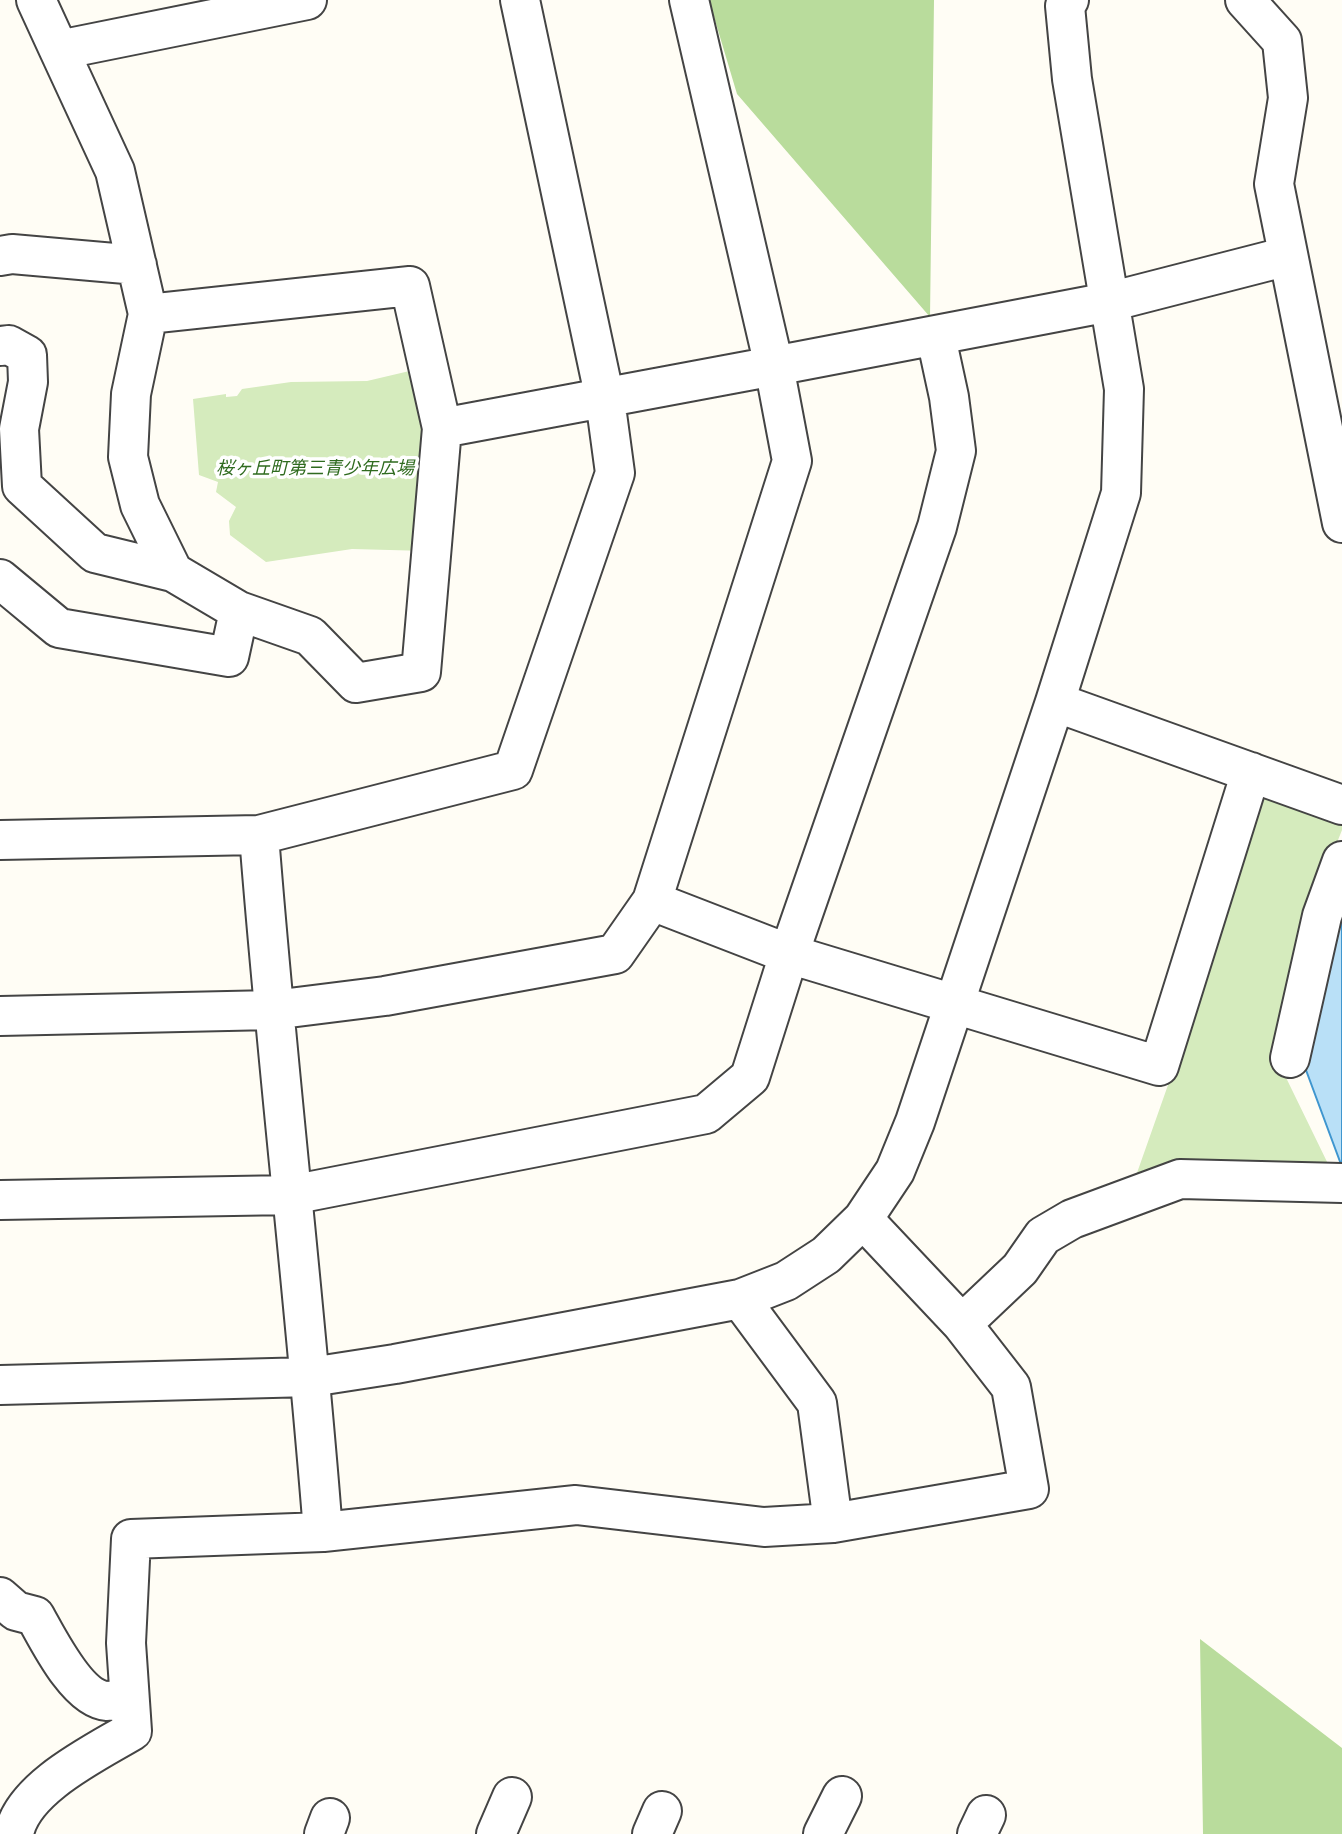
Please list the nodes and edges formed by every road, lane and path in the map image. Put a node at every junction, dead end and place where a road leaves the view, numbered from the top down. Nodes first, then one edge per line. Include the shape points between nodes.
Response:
1 (36, 0) edge
2 (307, 0) edge
3 (520, 0) edge
4 (689, 0) edge
5 (1245, 0) edge
6 (1061, 2) edge
7 (59, 50) junction
8 (0, 256) edge
9 (1288, 256) junction
10 (136, 265) junction
11 (1109, 302) junction
12 (148, 314) junction
13 (936, 337) junction
14 (0, 346) edge
15 (775, 366) junction
16 (605, 399) junction
17 (442, 428) junction
18 (1342, 523) edge
19 (173, 572) junction
20 (0, 579) edge
21 (239, 611) junction
22 (1055, 702) junction
23 (1251, 772) junction
24 (1342, 804) edge
25 (259, 835) junction
26 (0, 839) edge
27 (1342, 861) edge
28 (652, 901) junction
29 (789, 954) junction
30 (954, 1006) junction
31 (273, 1010) junction
32 (0, 1016) edge
33 (1290, 1058) dead end
34 (1342, 1183) edge
35 (291, 1195) junction
36 (0, 1200) edge
37 (863, 1219) junction
38 (740, 1298) junction
39 (962, 1324) junction
40 (311, 1377) junction
41 (0, 1385) edge
42 (833, 1523) junction
43 (323, 1532) junction
44 (0, 1597) edge
45 (129, 1696) junction
46 (842, 1796) dead end
47 (512, 1797) dead end
48 (14, 1834) edge
49 (496, 1834) edge
50 (823, 1834) edge

1 - 7 street
2 - 7 street
3 - 16 street
4 - 15 street
5 - 9 street via 1282,41 1288,98 1274,184
6 - 11 street
7 - 10 street via 115,172
8 - 10 street
9 - 11 street
9 - 18 street
10 - 12 street
11 - 13 street
11 - 22 street via 1124,388 1121,493
12 - 17 street via 410,286
12 - 19 street via 131,394 128,457 140,505
13 - 15 street
13 - 29 street via 949,397 956,451 953,464 937,527
14 - 19 street via 9,345 27,355 28,382 19,429 22,486 95,553
15 - 16 street
15 - 28 street via 792,461
16 - 17 street
16 - 25 street via 615,473 513,770
17 - 21 street via 421,672 356,683 310,636
19 - 21 street
20 - 21 street via 59,628 229,657
22 - 23 street
22 - 30 street
23 - 24 street
23 - 30 street via 1159,1066
25 - 26 street
25 - 31 street
27 - 33 street via 1322,916
28 - 29 street
28 - 31 street via 615,954 384,996
29 - 30 street
29 - 35 street via 750,1077 706,1114
30 - 37 street via 895,1171
31 - 32 street
31 - 35 street
34 - 39 street via 1180,1179 1144,1192 1072,1219 1043,1236 1020,1269
35 - 36 street
35 - 40 street
37 - 38 street via 826,1255 786,1281
37 - 39 street
38 - 40 street
38 - 42 street via 817,1403
39 - 42 street via 1011,1387 1029,1489
40 - 41 street
40 - 43 street
42 - 43 street via 764,1527 576,1506
43 - 45 street via 131,1539 126,1643
44 - 45 street via 16,1611 35,1616 58,1660 88,1693 107,1701
45 - 48 street via 132,1731 51,1780 16,1822
46 - 50 street
47 - 49 street

